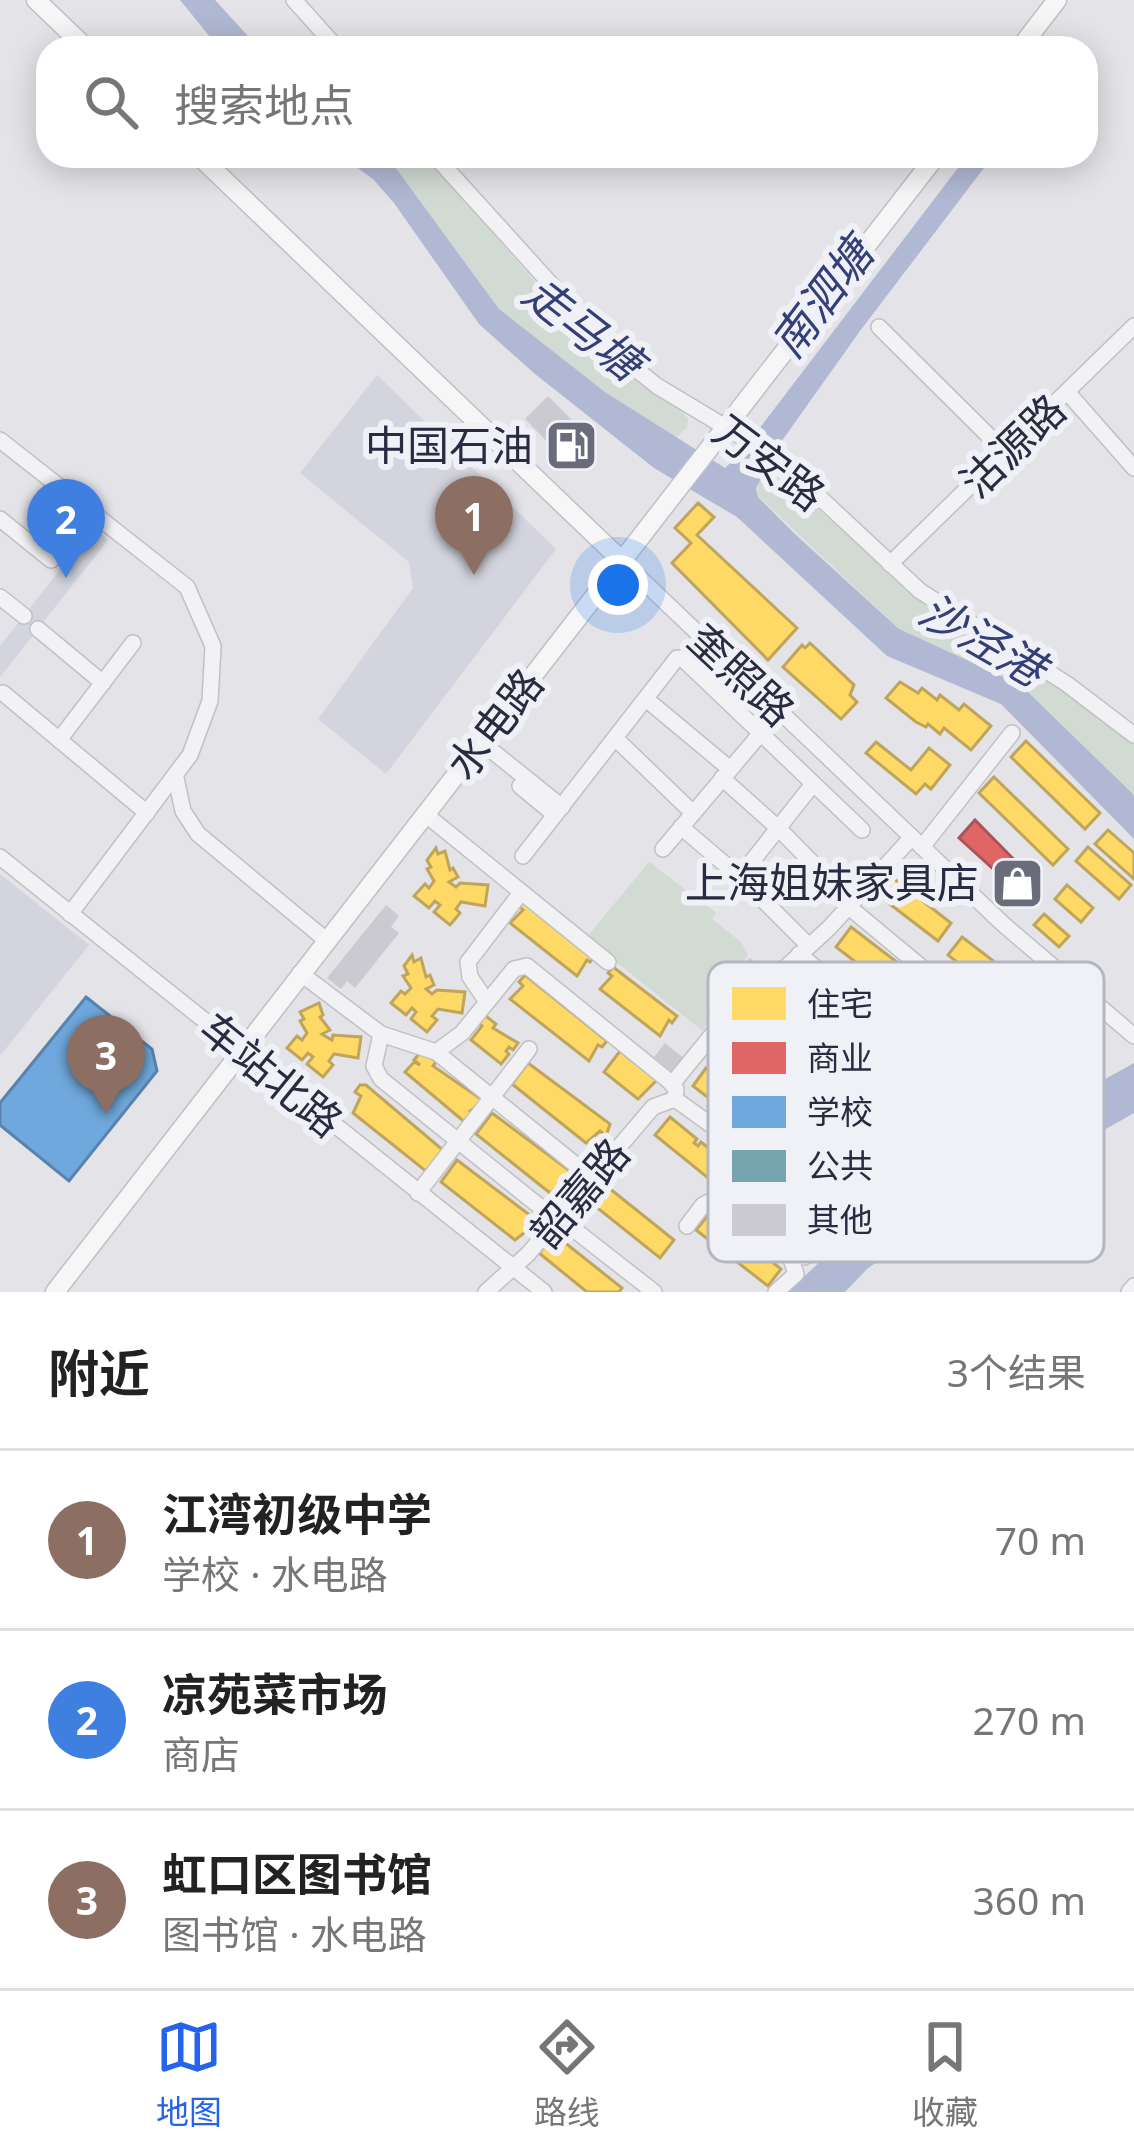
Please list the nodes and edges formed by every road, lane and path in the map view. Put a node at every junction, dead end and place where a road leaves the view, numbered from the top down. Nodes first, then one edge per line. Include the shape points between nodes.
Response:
1 (36, 0) edge
2 (1057, 0) edge
3 (306, 4) edge
4 (74, 36) edge
5 (329, 36) edge
6 (1029, 36) edge
7 (212, 168) edge
8 (446, 168) edge
9 (927, 168) edge
10 (1134, 326) edge
11 (879, 327) dead end
12 (1069, 394) junction
13 (724, 425) junction
14 (0, 440) edge
15 (1006, 453) junction
16 (1134, 468) edge
17 (0, 519) edge
18 (50, 560) dead end
19 (621, 560) junction
20 (890, 564) junction
21 (0, 597) edge
22 (24, 616) dead end
23 (38, 629) dead end
24 (133, 643) dead end
25 (103, 683) junction
26 (3, 693) edge
27 (646, 699) junction
28 (761, 733) junction
29 (1012, 733) dead end
30 (1134, 735) edge
31 (615, 739) junction
32 (59, 740) junction
33 (481, 742) junction
34 (726, 773) junction
35 (176, 778) junction
36 (813, 784) junction
37 (558, 811) junction
38 (147, 813) junction
39 (693, 813) junction
40 (425, 814) junction
41 (681, 827) junction
42 (778, 828) junction
43 (862, 830) dead end
44 (917, 842) junction
45 (663, 849) dead end
46 (523, 856) dead end
47 (0, 857) edge
48 (739, 878) junction
49 (520, 893) junction
50 (850, 905) junction
51 (70, 914) junction
52 (326, 940) junction
53 (803, 949) junction
54 (608, 962) dead end
55 (789, 962) edge
56 (817, 962) edge
57 (916, 962) edge
58 (1045, 962) edge
59 (300, 973) junction
60 (487, 1001) junction
61 (1104, 1011) edge
62 (381, 1034) junction
63 (1134, 1036) edge
64 (708, 1041) edge
65 (529, 1049) dead end
66 (240, 1051) junction
67 (436, 1052) junction
68 (674, 1092) junction
69 (492, 1097) junction
70 (708, 1120) edge
71 (458, 1141) junction
72 (592, 1178) junction
73 (418, 1192) junction
74 (708, 1202) edge
75 (539, 1206) dead end
76 (558, 1217) junction
77 (687, 1226) dead end
78 (792, 1262) edge
79 (515, 1269) junction
80 (55, 1292) edge
81 (486, 1292) edge
82 (544, 1292) edge
83 (653, 1292) edge
84 (776, 1292) edge

1 - 4 main road
2 - 6 main road
3 - 5 street
7 - 19 main road, 奎照路
8 - 13 street, 万安路 via 605,344
9 - 13 main road, 水电路
10 - 12 street, 沽源路
11 - 15 street
12 - 15 street, 沽源路
12 - 16 street
13 - 19 main road, 水电路
13 - 20 street, 万安路 via 779,463
14 - 35 street via 188,587 212,646 214,675 201,729
15 - 20 street, 沽源路
17 - 18 street
19 - 33 main road, 水电路
19 - 44 street, 奎照路
20 - 30 street, 万安路
21 - 22 street
23 - 25 street
24 - 25 street
25 - 32 street
26 - 32 street
27 - 28 street via 683,659
27 - 31 street
27 - 34 street
28 - 34 street
28 - 36 street
29 - 44 street
31 - 37 street
31 - 39 street
32 - 38 street
33 - 37 street via 504,760 507,776
33 - 40 main road, 水电路
34 - 39 street
34 - 42 street
35 - 38 street
35 - 52 street via 198,834
36 - 42 street
36 - 43 street
37 - 46 street
38 - 51 street
39 - 41 street
40 - 49 street
40 - 52 main road, 水电路
41 - 45 street
41 - 48 street
42 - 48 street
42 - 50 street
44 - 50 street, 韶嘉路
44 - 58 street, 奎照路
47 - 51 street, 车站北路
48 - 53 street
49 - 54 street
49 - 60 street via 468,962
50 - 53 street, 韶嘉路
50 - 57 street
51 - 66 street, 车站北路
52 - 59 main road, 水电路
53 - 55 street, 韶嘉路
53 - 56 street
59 - 62 street
59 - 66 main road, 水电路
60 - 67 street
60 - 68 street via 514,969 527,966
61 - 63 street, 奎照路
62 - 67 street
62 - 71 street via 374,1066 381,1079
64 - 68 street, 韶嘉路
65 - 69 street
66 - 73 street, 车站北路
66 - 80 main road, 水电路
67 - 69 street
68 - 70 street
68 - 72 street, 韶嘉路
69 - 71 street
69 - 72 street
71 - 73 street
71 - 75 street
72 - 76 street, 韶嘉路
73 - 79 street, 车站北路
74 - 77 street
76 - 79 street, 韶嘉路
76 - 83 street
78 - 84 street via 796,1274
79 - 81 street, 韶嘉路
79 - 82 street, 车站北路

